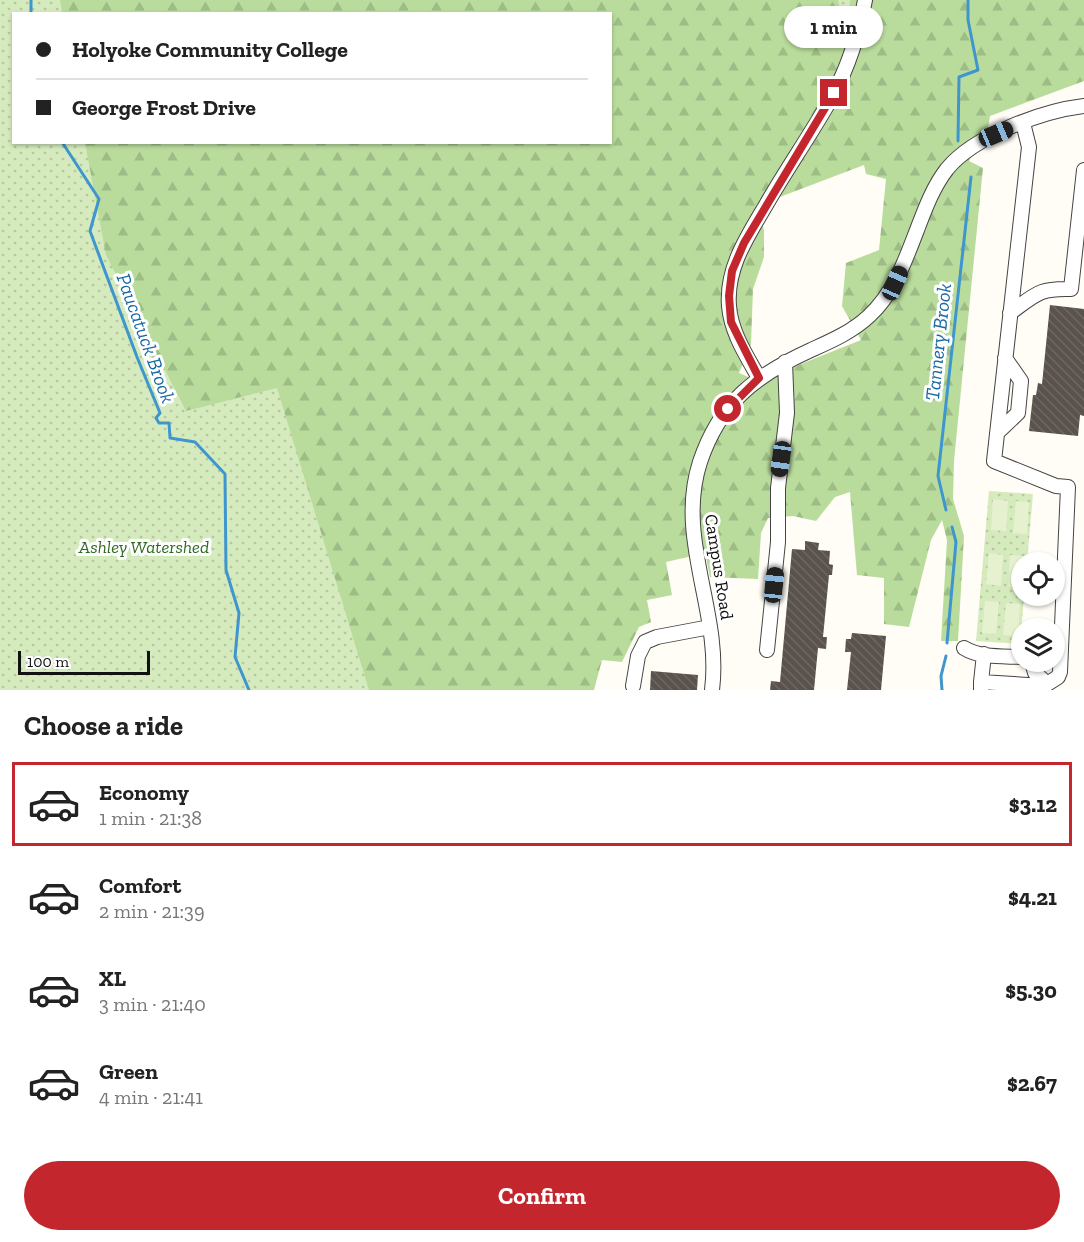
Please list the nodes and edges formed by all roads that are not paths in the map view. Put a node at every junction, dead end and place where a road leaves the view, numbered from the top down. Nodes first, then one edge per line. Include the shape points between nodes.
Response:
1 (865, 0) edge
2 (1084, 106) edge
3 (1023, 123) junction
4 (1084, 170) edge
5 (1010, 312) junction
6 (785, 362) junction
7 (759, 378) junction
8 (710, 627) junction
9 (964, 648) dead end
10 (767, 650) dead end
11 (984, 654) junction
12 (1011, 656) edge
13 (1035, 672) edge
14 (633, 686) dead end
15 (981, 686) edge
16 (1044, 688) edge
17 (712, 690) edge

1 - 7 street via 857,36 840,80 744,243 732,271 731,322
2 - 3 street, Campus Road
3 - 5 street via 1029,147
3 - 6 street, Campus Road via 982,141 948,168 933,190 895,283 875,311 852,330
4 - 5 street via 1071,289 1039,292
5 - 16 street via 994,461 1056,486 1068,487 1060,672
6 - 7 street, Campus Road
6 - 10 street via 787,413
7 - 8 street, Campus Road via 732,403 718,423 695,481 693,542
8 - 14 street via 645,642 638,656
8 - 17 street, Campus Road
9 - 11 street
11 - 12 street
11 - 15 street
13 - 16 street via 1043,680
15 - 16 street

